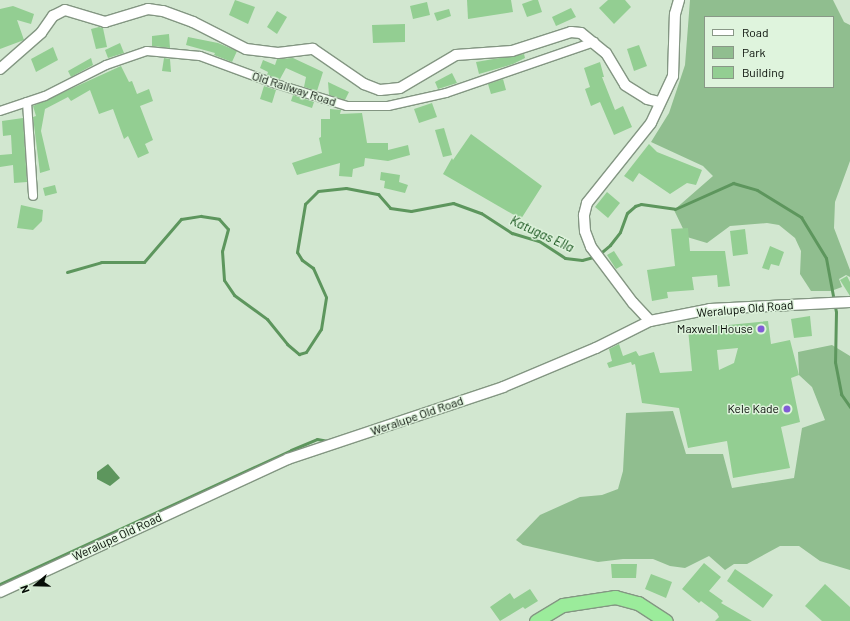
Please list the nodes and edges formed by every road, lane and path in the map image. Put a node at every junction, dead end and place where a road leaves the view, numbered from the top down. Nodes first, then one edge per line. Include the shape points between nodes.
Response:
1 (679, 0) edge
2 (594, 42) junction
3 (0, 69) edge
4 (27, 102) junction
5 (659, 102) junction
6 (0, 111) edge
7 (32, 196) dead end
8 (846, 302) edge
9 (650, 321) junction
10 (0, 592) edge
11 (536, 621) edge
12 (666, 621) edge

1 - 5 street via 675,14 673,76
2 - 3 street via 581,33 571,32 512,51 456,55 400,88 380,90 364,84 313,49 278,53 246,49 194,22 163,11 148,9 105,22 65,10 53,16 41,34
2 - 4 street, Old Railway Road via 446,93 388,106 347,106 273,83 200,56 147,51 106,65 45,96
2 - 5 street via 606,53 625,85 647,99
4 - 6 street, Old Railway Road
4 - 7 street
5 - 9 street via 651,123 587,203 584,215 585,231 597,257
8 - 9 street, Weralupe Old Road via 710,310
9 - 10 street, Weralupe Old Road via 596,348 503,386 288,459
11 - 12 highway via 563,605 615,597 638,603

